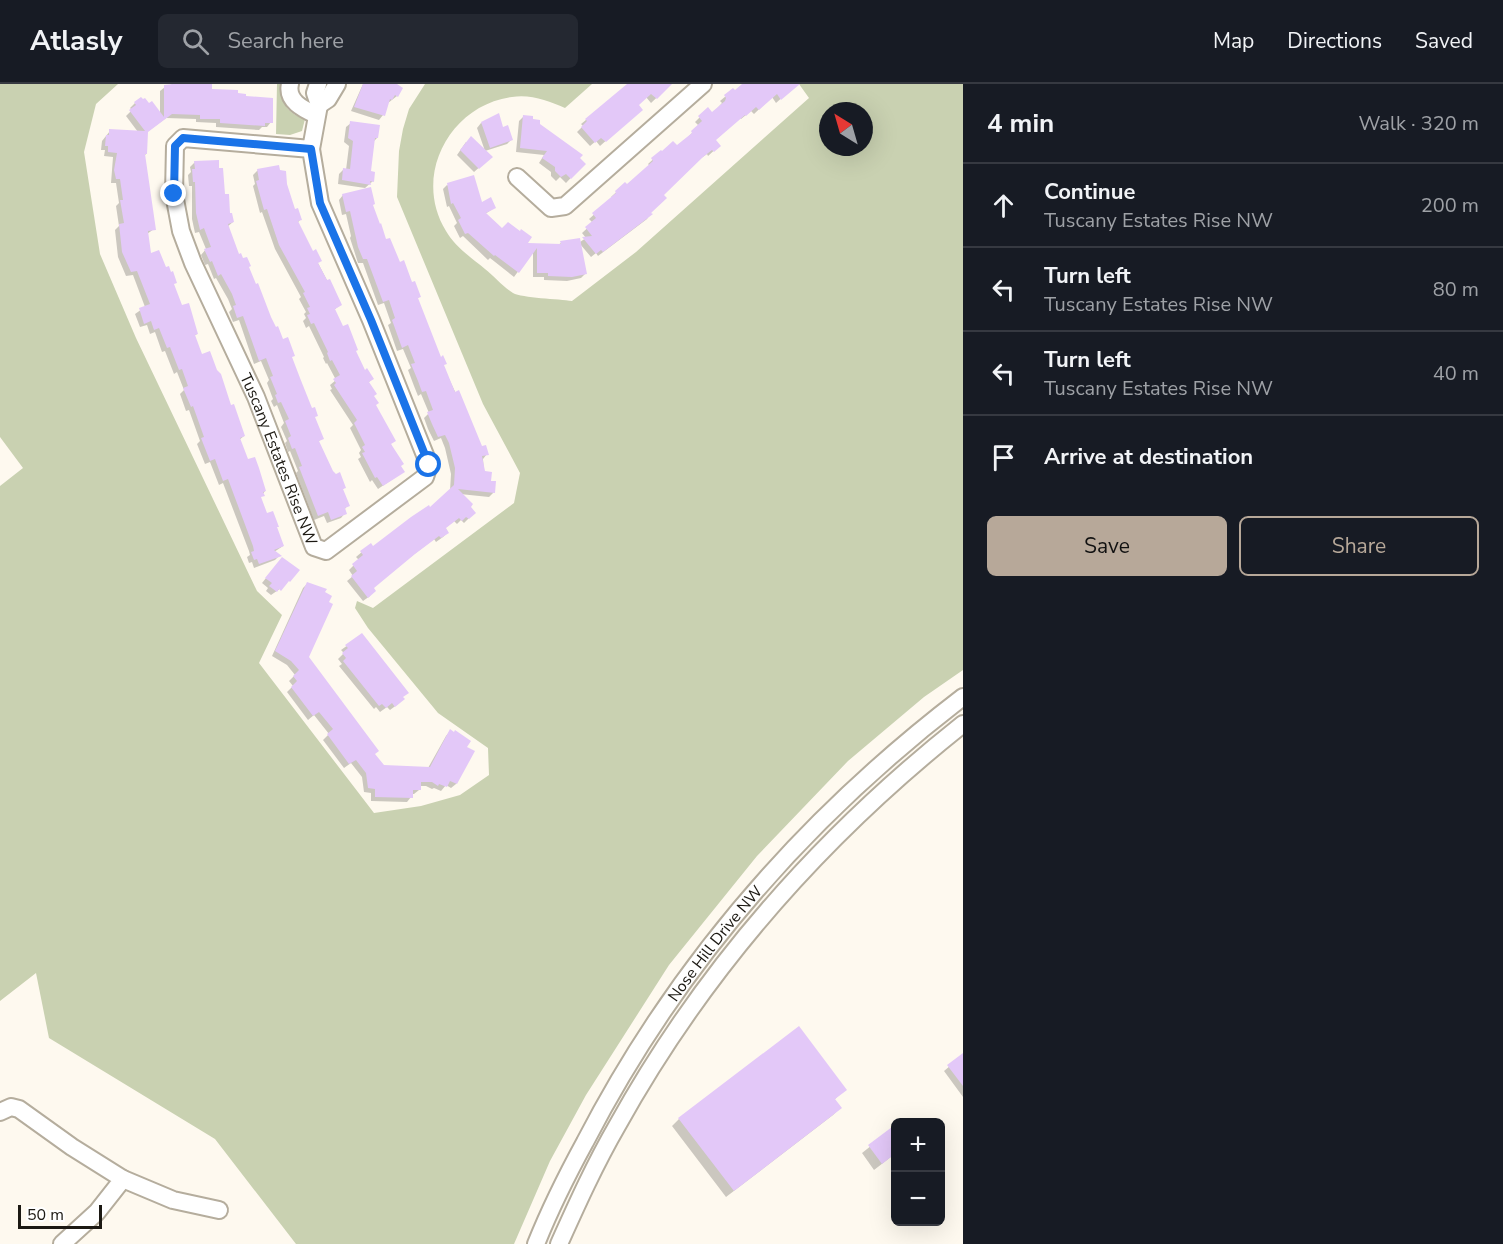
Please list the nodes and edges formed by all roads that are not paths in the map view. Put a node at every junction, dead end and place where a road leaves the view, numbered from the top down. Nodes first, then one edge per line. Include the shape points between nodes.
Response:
1 (290, 84) edge
2 (318, 84) edge
3 (337, 84) edge
4 (703, 84) edge
5 (317, 110) junction
6 (311, 149) junction
7 (517, 177) dead end
8 (963, 697) edge
9 (963, 723) edge
10 (0, 1112) edge
11 (123, 1179) junction
12 (219, 1210) dead end
13 (62, 1244) edge
14 (536, 1244) edge
15 (559, 1244) edge

1 - 5 street via 288,88 299,108
2 - 5 street, Tuscany Estates Rise NW
3 - 5 street
4 - 7 street via 565,206 551,208
5 - 6 street, Tuscany Estates Rise NW
6 - 6 street, Tuscany Estates Rise NW via 320,203 429,465 425,477 326,551 314,547 256,396 193,263 174,194 175,146 183,138
8 - 14 street, Nose Hill Drive NW via 853,788 773,870 721,931 672,997 613,1090
9 - 15 street, Nose Hill Drive NW via 841,830 786,888 720,969 680,1023 616,1126
10 - 11 street via 11,1107 19,1109
11 - 12 street via 173,1200
11 - 13 street via 97,1212

